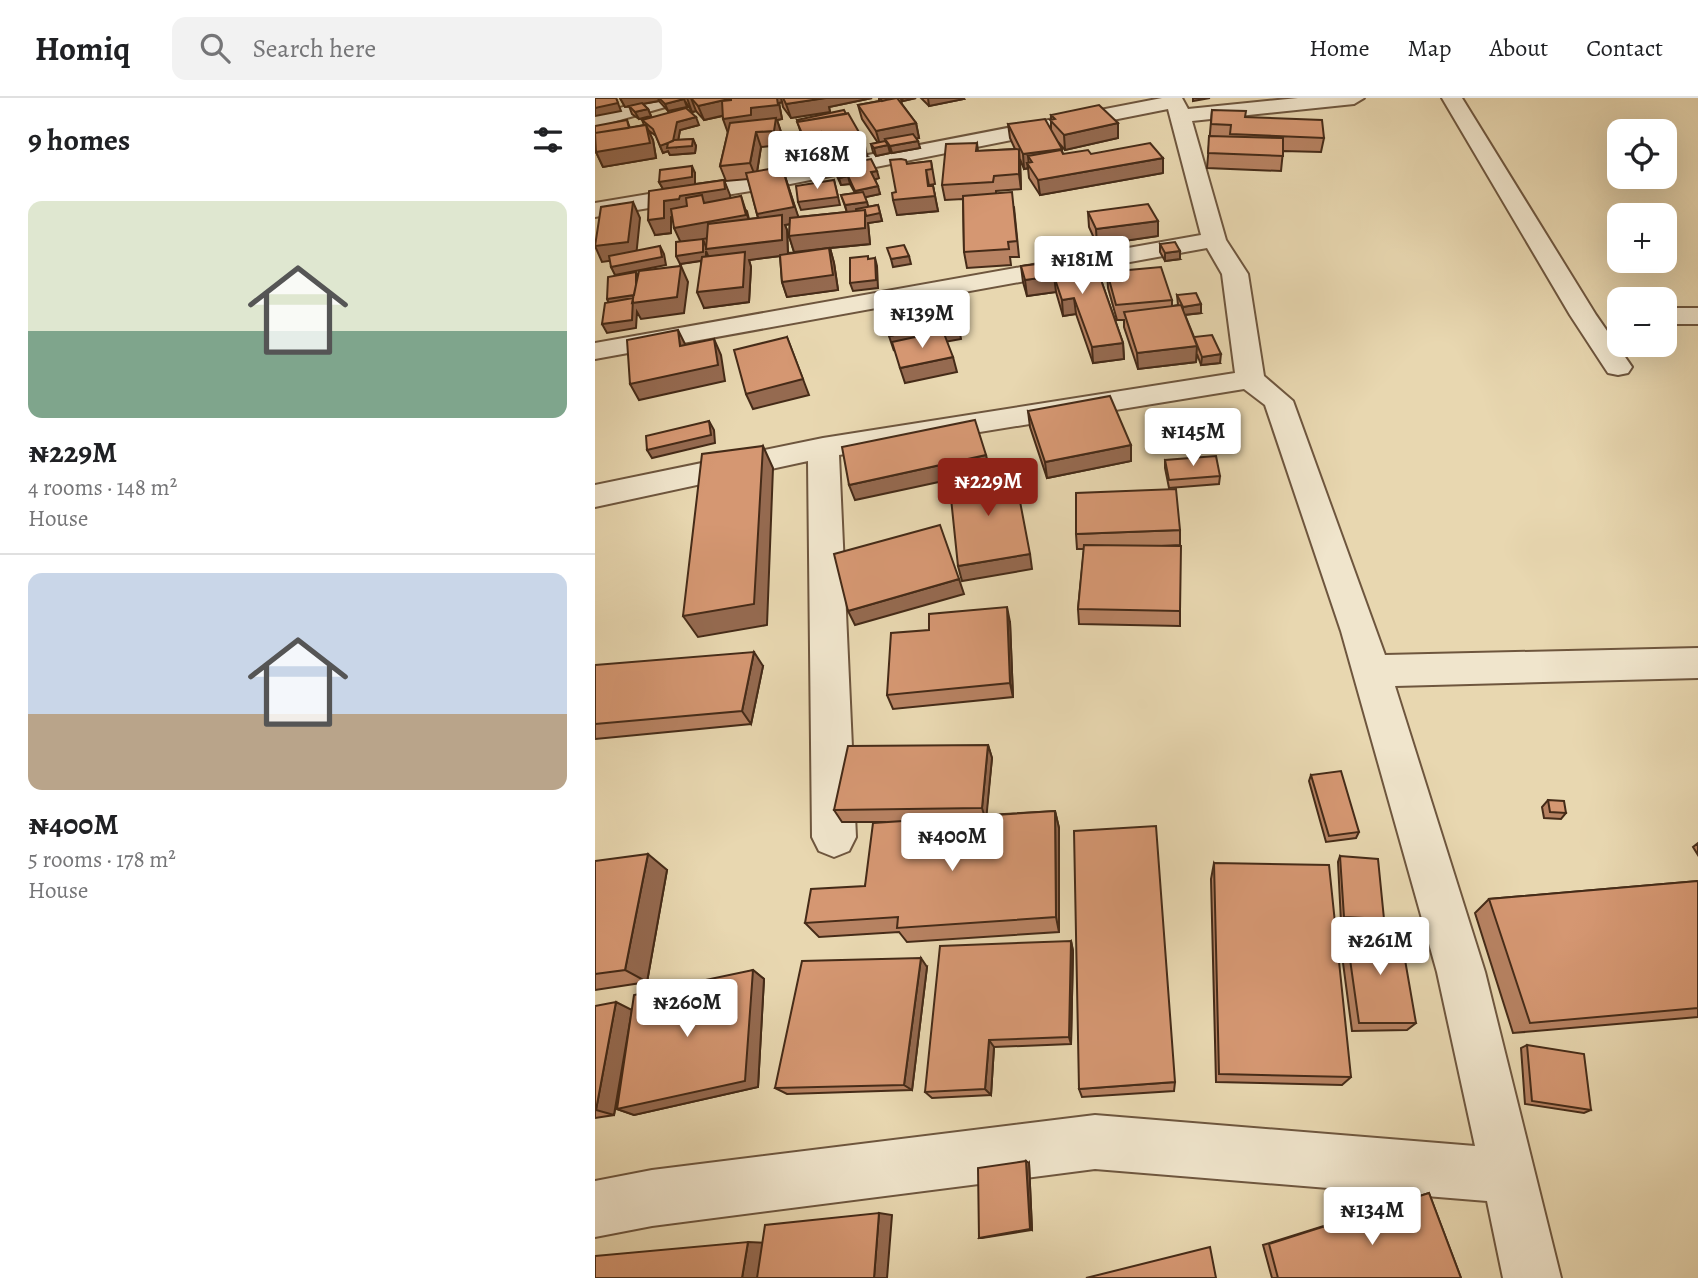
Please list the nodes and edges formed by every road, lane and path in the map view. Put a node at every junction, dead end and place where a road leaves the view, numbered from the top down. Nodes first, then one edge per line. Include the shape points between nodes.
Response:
1 (676, 98) edge
2 (1354, 98) edge
3 (1452, 98) edge
4 (1176, 105) edge
5 (595, 121) edge
6 (595, 211) edge
7 (1214, 240) junction
8 (1583, 315) junction
9 (1607, 316) edge
10 (1677, 316) edge
11 (1698, 316) edge
12 (595, 351) edge
13 (1618, 367) dead end
14 (1250, 379) junction
15 (823, 448) junction
16 (595, 496) edge
17 (1698, 663) edge
18 (1371, 671) junction
19 (834, 837) dead end
20 (1508, 1176) junction
21 (595, 1209) edge
22 (1532, 1278) edge

1 - 5 street
2 - 4 street
3 - 8 street
4 - 6 street
4 - 7 street
7 - 12 street
7 - 14 street via 1235,274
8 - 9 street
8 - 13 street
10 - 11 street
14 - 15 street
14 - 18 street via 1278,401
15 - 16 street
15 - 19 street
17 - 18 street
18 - 20 street via 1461,972
20 - 21 street via 1095,1142
20 - 22 street

